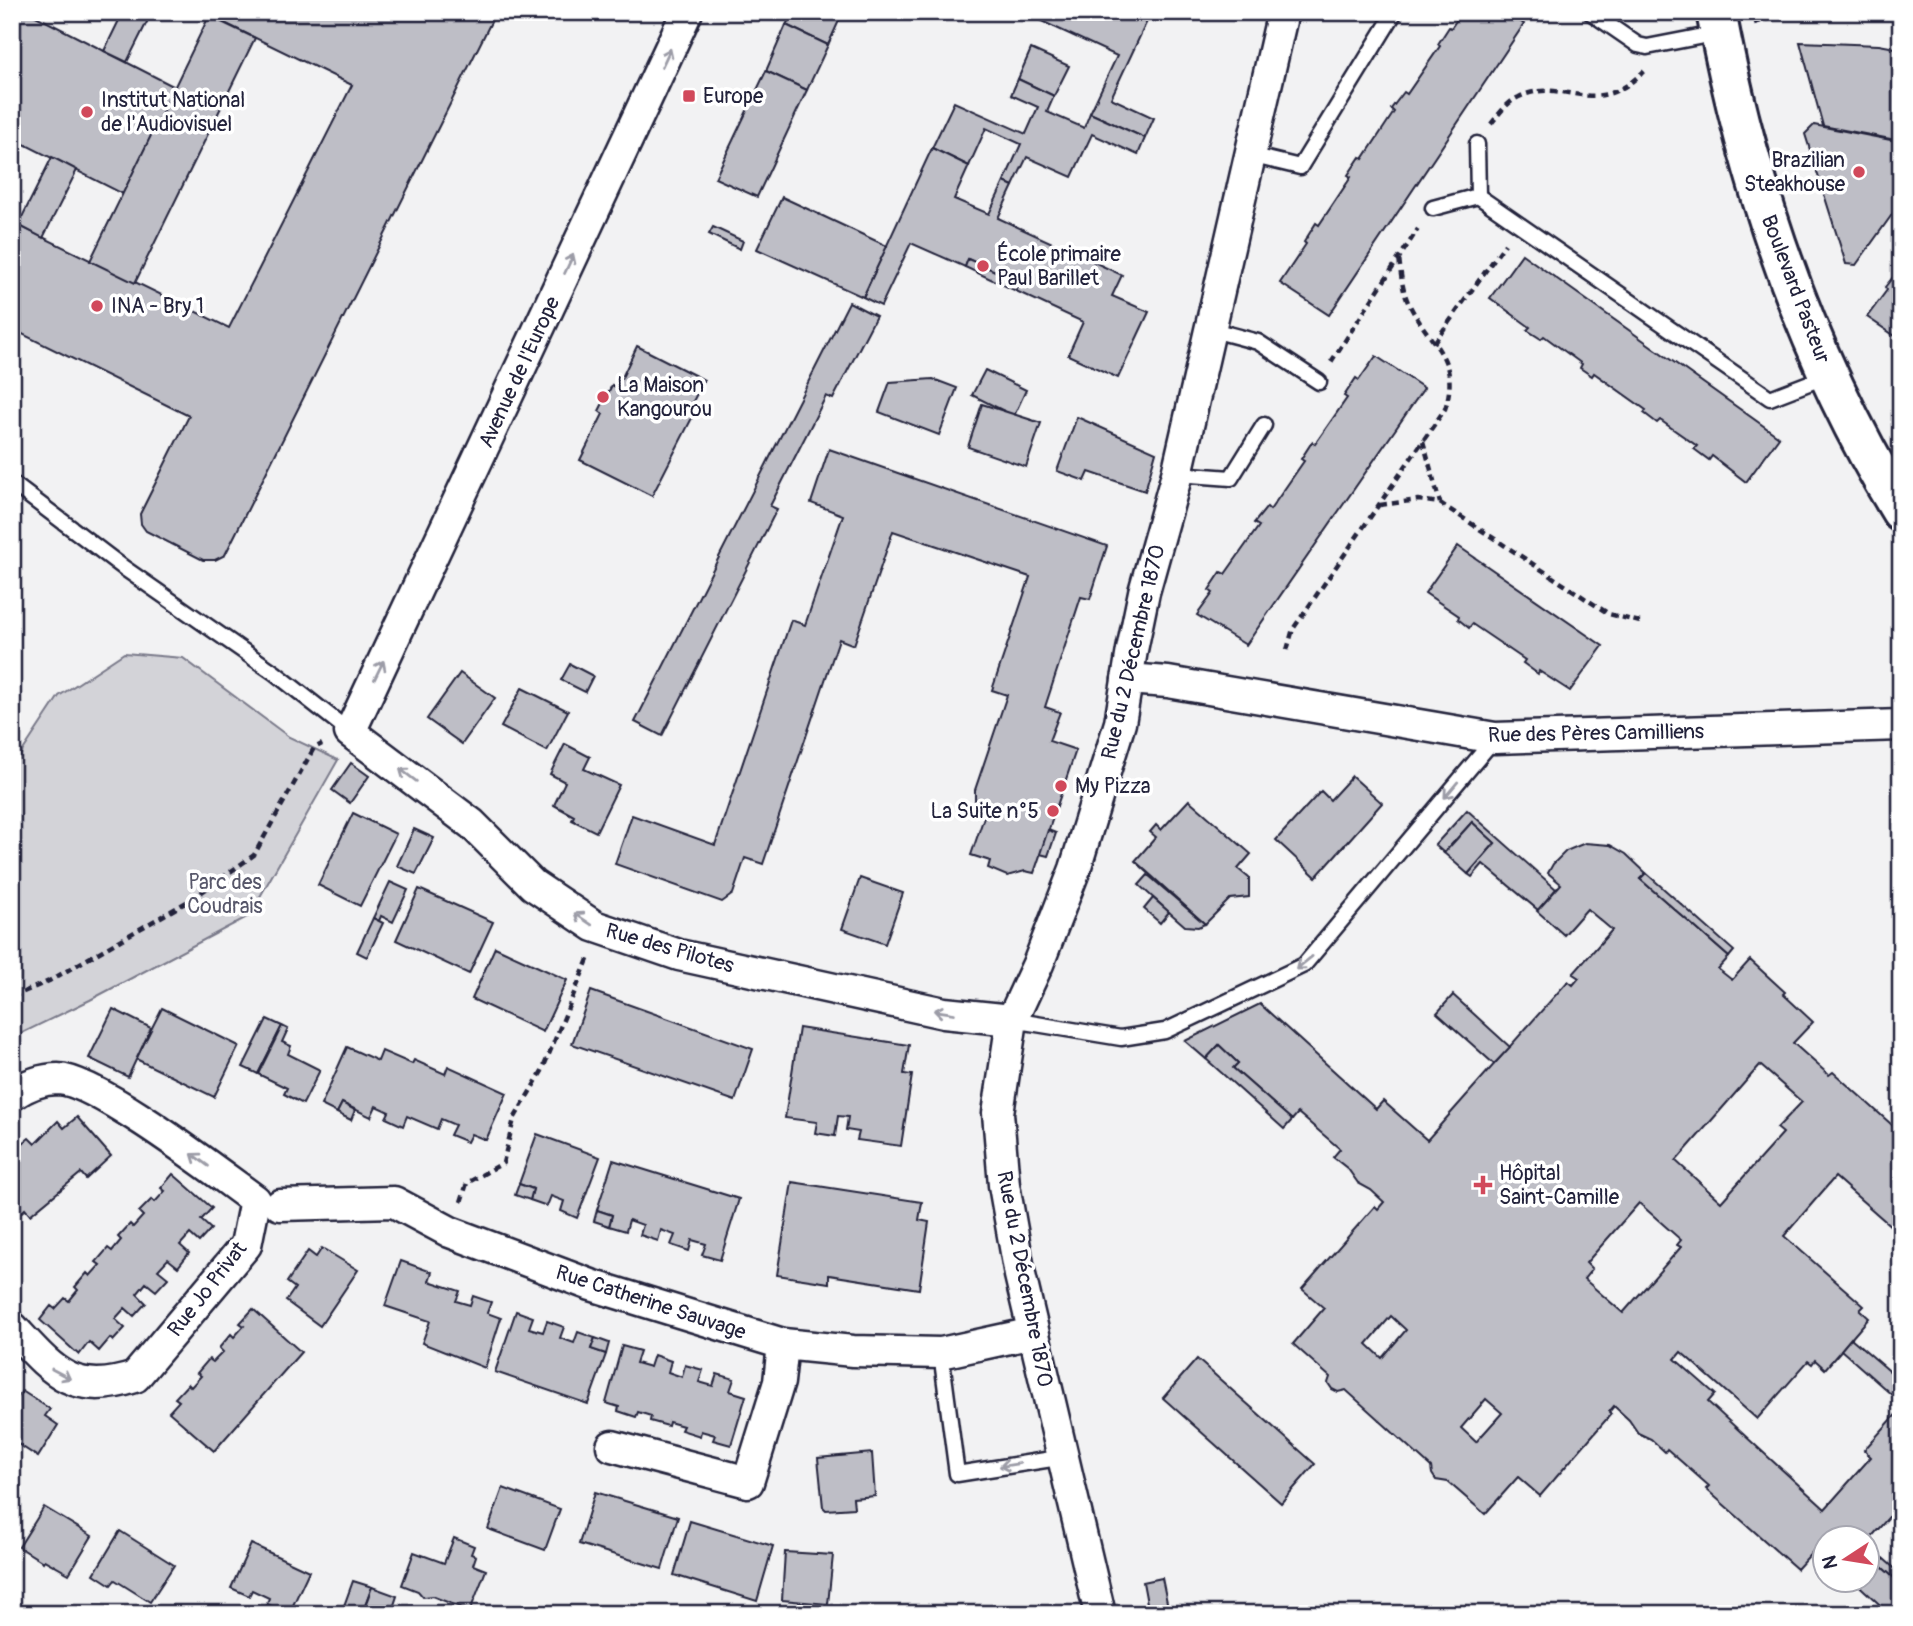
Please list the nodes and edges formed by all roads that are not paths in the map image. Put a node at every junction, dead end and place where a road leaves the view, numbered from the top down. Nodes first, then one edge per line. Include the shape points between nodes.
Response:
1 (687, 12) edge
2 (1283, 12) edge
3 (1395, 12) edge
4 (1590, 12) edge
5 (1718, 23) edge
6 (1476, 144) dead end
7 (1250, 155) junction
8 (1478, 196) junction
9 (1433, 208) dead end
10 (1209, 329) junction
11 (1828, 375) junction
12 (1319, 382) dead end
13 (1264, 425) dead end
14 (1177, 474) junction
15 (12, 483) edge
16 (1901, 511) edge
17 (1127, 679) junction
18 (1901, 725) edge
19 (350, 732) junction
20 (1495, 738) junction
21 (1012, 1020) junction
22 (12, 1095) edge
23 (280, 1205) dead end
24 (12, 1327) edge
25 (1033, 1333) junction
26 (783, 1344) junction
27 (941, 1353) junction
28 (612, 1446) dead end
29 (1062, 1454) junction
30 (1100, 1614) edge

19 -> 1 street, Avenue de l'Europe
2 - 7 street, Rue du 2 Décembre 1870
3 - 7 lane via 1300,167
4 - 5 lane via 1647,47
5 - 11 main road, Boulevard Pasteur via 1764,206
6 - 8 lane
7 - 10 street, Rue du 2 Décembre 1870
8 - 9 lane
8 - 11 lane via 1770,398
10 - 12 lane via 1258,342
10 - 14 street, Rue du 2 Décembre 1870
11 - 16 main road, Boulevard Pasteur
13 - 14 lane via 1231,478
14 - 17 street, Rue du 2 Décembre 1870 via 1144,592
15 - 19 lane
17 - 20 street, Rue des Pères Camilliens via 1168,682
17 - 21 street, Rue du 2 Décembre 1870 via 1120,723 1075,869
18 - 20 street, Rue des Pères Camilliens
21 -> 19 street, Rue des Pilotes via 944,1013 679,955 594,926 533,885 472,824
20 -> 21 lane via 1304,965 1165,1031 1121,1038
21 - 25 street, Rue du 2 Décembre 1870 via 998,1113 1006,1196
24 -> 22 street, Rue Jo Privat via 52,1370 74,1380 110,1385 135,1377 246,1245 255,1200 95,1092 59,1079 27,1085
23 - 26 street, Rue Catherine Sauvage via 394,1202 450,1232 591,1285
25 - 27 street, Rue Catherine Sauvage
25 - 29 street, Rue du 2 Décembre 1870
26 - 27 street, Rue Catherine Sauvage
26 - 28 street via 779,1382 748,1482
29 -> 27 lane via 957,1474
29 - 30 street, Rue du 2 Décembre 1870

